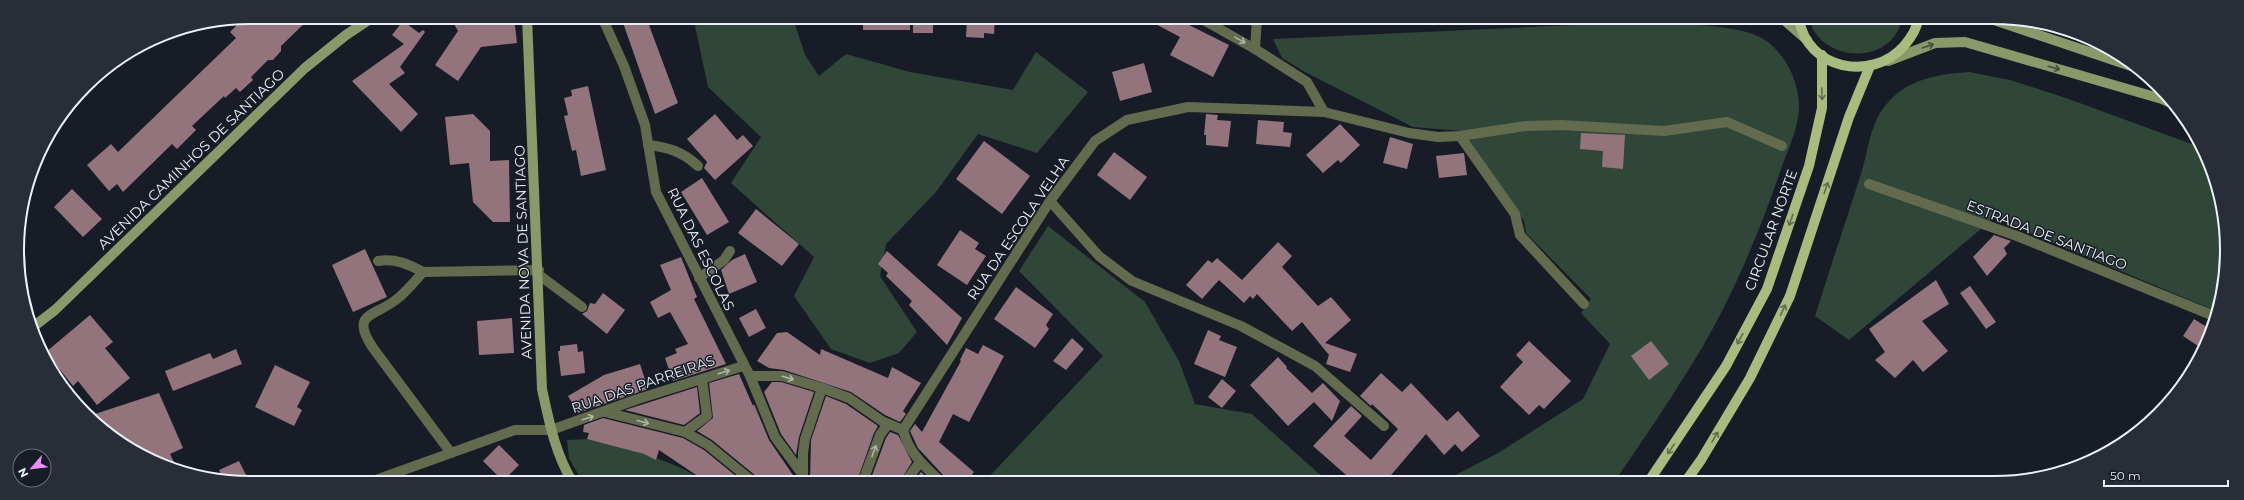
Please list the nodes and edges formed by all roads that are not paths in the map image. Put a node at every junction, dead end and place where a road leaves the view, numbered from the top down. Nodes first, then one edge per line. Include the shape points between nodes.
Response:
1 (362, 24) edge
2 (527, 24) edge
3 (605, 24) edge
4 (1211, 24) edge
5 (1257, 24) edge
6 (1789, 24) edge
7 (1802, 24) edge
8 (1916, 24) edge
9 (2006, 24) edge
10 (1808, 40) junction
11 (1255, 49) junction
12 (1822, 55) junction
13 (2121, 63) edge
14 (1874, 65) junction
15 (2162, 99) edge
16 (1324, 112) junction
17 (1460, 136) junction
18 (648, 145) junction
19 (1782, 146) dead end
20 (698, 166) dead end
21 (1869, 184) dead end
22 (1050, 202) junction
23 (730, 250) dead end
24 (378, 261) dead end
25 (423, 272) junction
26 (539, 272) junction
27 (699, 278) junction
28 (1584, 304) dead end
29 (582, 308) dead end
30 (2210, 314) edge
31 (36, 324) edge
32 (743, 366) junction
33 (750, 376) junction
34 (702, 379) junction
35 (822, 388) junction
36 (605, 412) junction
37 (888, 424) junction
38 (1384, 426) dead end
39 (551, 430) junction
40 (903, 430) junction
41 (685, 432) junction
42 (451, 453) junction
43 (920, 462) junction
44 (387, 476) edge
45 (569, 476) edge
46 (746, 476) edge
47 (803, 476) edge
48 (804, 476) edge
49 (865, 476) edge
50 (910, 476) edge
51 (935, 476) edge
52 (1653, 476) edge
53 (1690, 476) edge

1 - 31 street, AVENIDA CAMINHOS DE SANTIAGO via 305,68 55,310
2 - 26 street, AVENIDA NOVA DE SANTIAGO
3 - 18 street, RUA DAS ESCOLAS via 624,66 645,125
4 -> 11 street
5 - 11 street
6 - 10 street
7 - 10 main road
8 - 14 main road via 1909,40 1896,55
9 - 13 street
10 - 12 main road
11 - 16 street via 1307,82
12 - 14 main road via 1839,65 1859,68
12 -> 52 main road, CIRCULAR NORTE via 1822,108 1809,166 1767,289 1726,366
14 -> 15 street via 1935,43 1965,42
53 -> 14 main road via 1750,378 1790,296 1849,117
16 - 17 street via 1409,133 1438,137
16 - 22 street, RUA DA ESCOLA VELHA via 1188,107 1127,120 1095,141
17 - 19 street via 1561,125 1664,132 1727,122
17 - 28 street via 1515,214 1520,235
18 - 20 street via 662,146 682,153
18 - 27 street, RUA DAS ESCOLAS via 656,192
21 - 30 street, ESTRADA DE SANTIAGO via 2017,236
22 - 38 street via 1099,256 1132,281 1241,326 1315,366
22 - 40 street, RUA DA ESCOLA VELHA
23 - 27 street via 724,260
24 - 25 street via 409,264
25 - 26 street
25 - 42 street via 396,300 367,315 362,324 364,334
26 - 29 street
26 - 39 street, AVENIDA NOVA DE SANTIAGO via 542,389
27 - 32 street, RUA DAS ESCOLAS
32 - 33 street, RUA DAS ESCOLAS
34 -> 32 street, RUA DAS PARREIRAS
33 -> 35 street via 782,376
33 - 47 street, RUA DAS ESCOLAS via 775,436
34 - 36 street, RUA DAS PARREIRAS
34 - 41 street via 707,416
35 - 37 street via 849,398 863,410
35 - 48 street via 805,438
39 -> 36 street, RUA DAS PARREIRAS
36 -> 41 street
37 - 40 street
49 -> 37 street via 880,434
39 - 42 street, RUA DAS PARREIRAS via 514,430
39 - 45 street, AVENIDA NOVA DE SANTIAGO via 562,465
40 - 43 street via 906,444
41 - 46 street via 708,445
42 - 44 street, RUA DAS PARREIRAS
43 - 50 street
43 - 51 street

